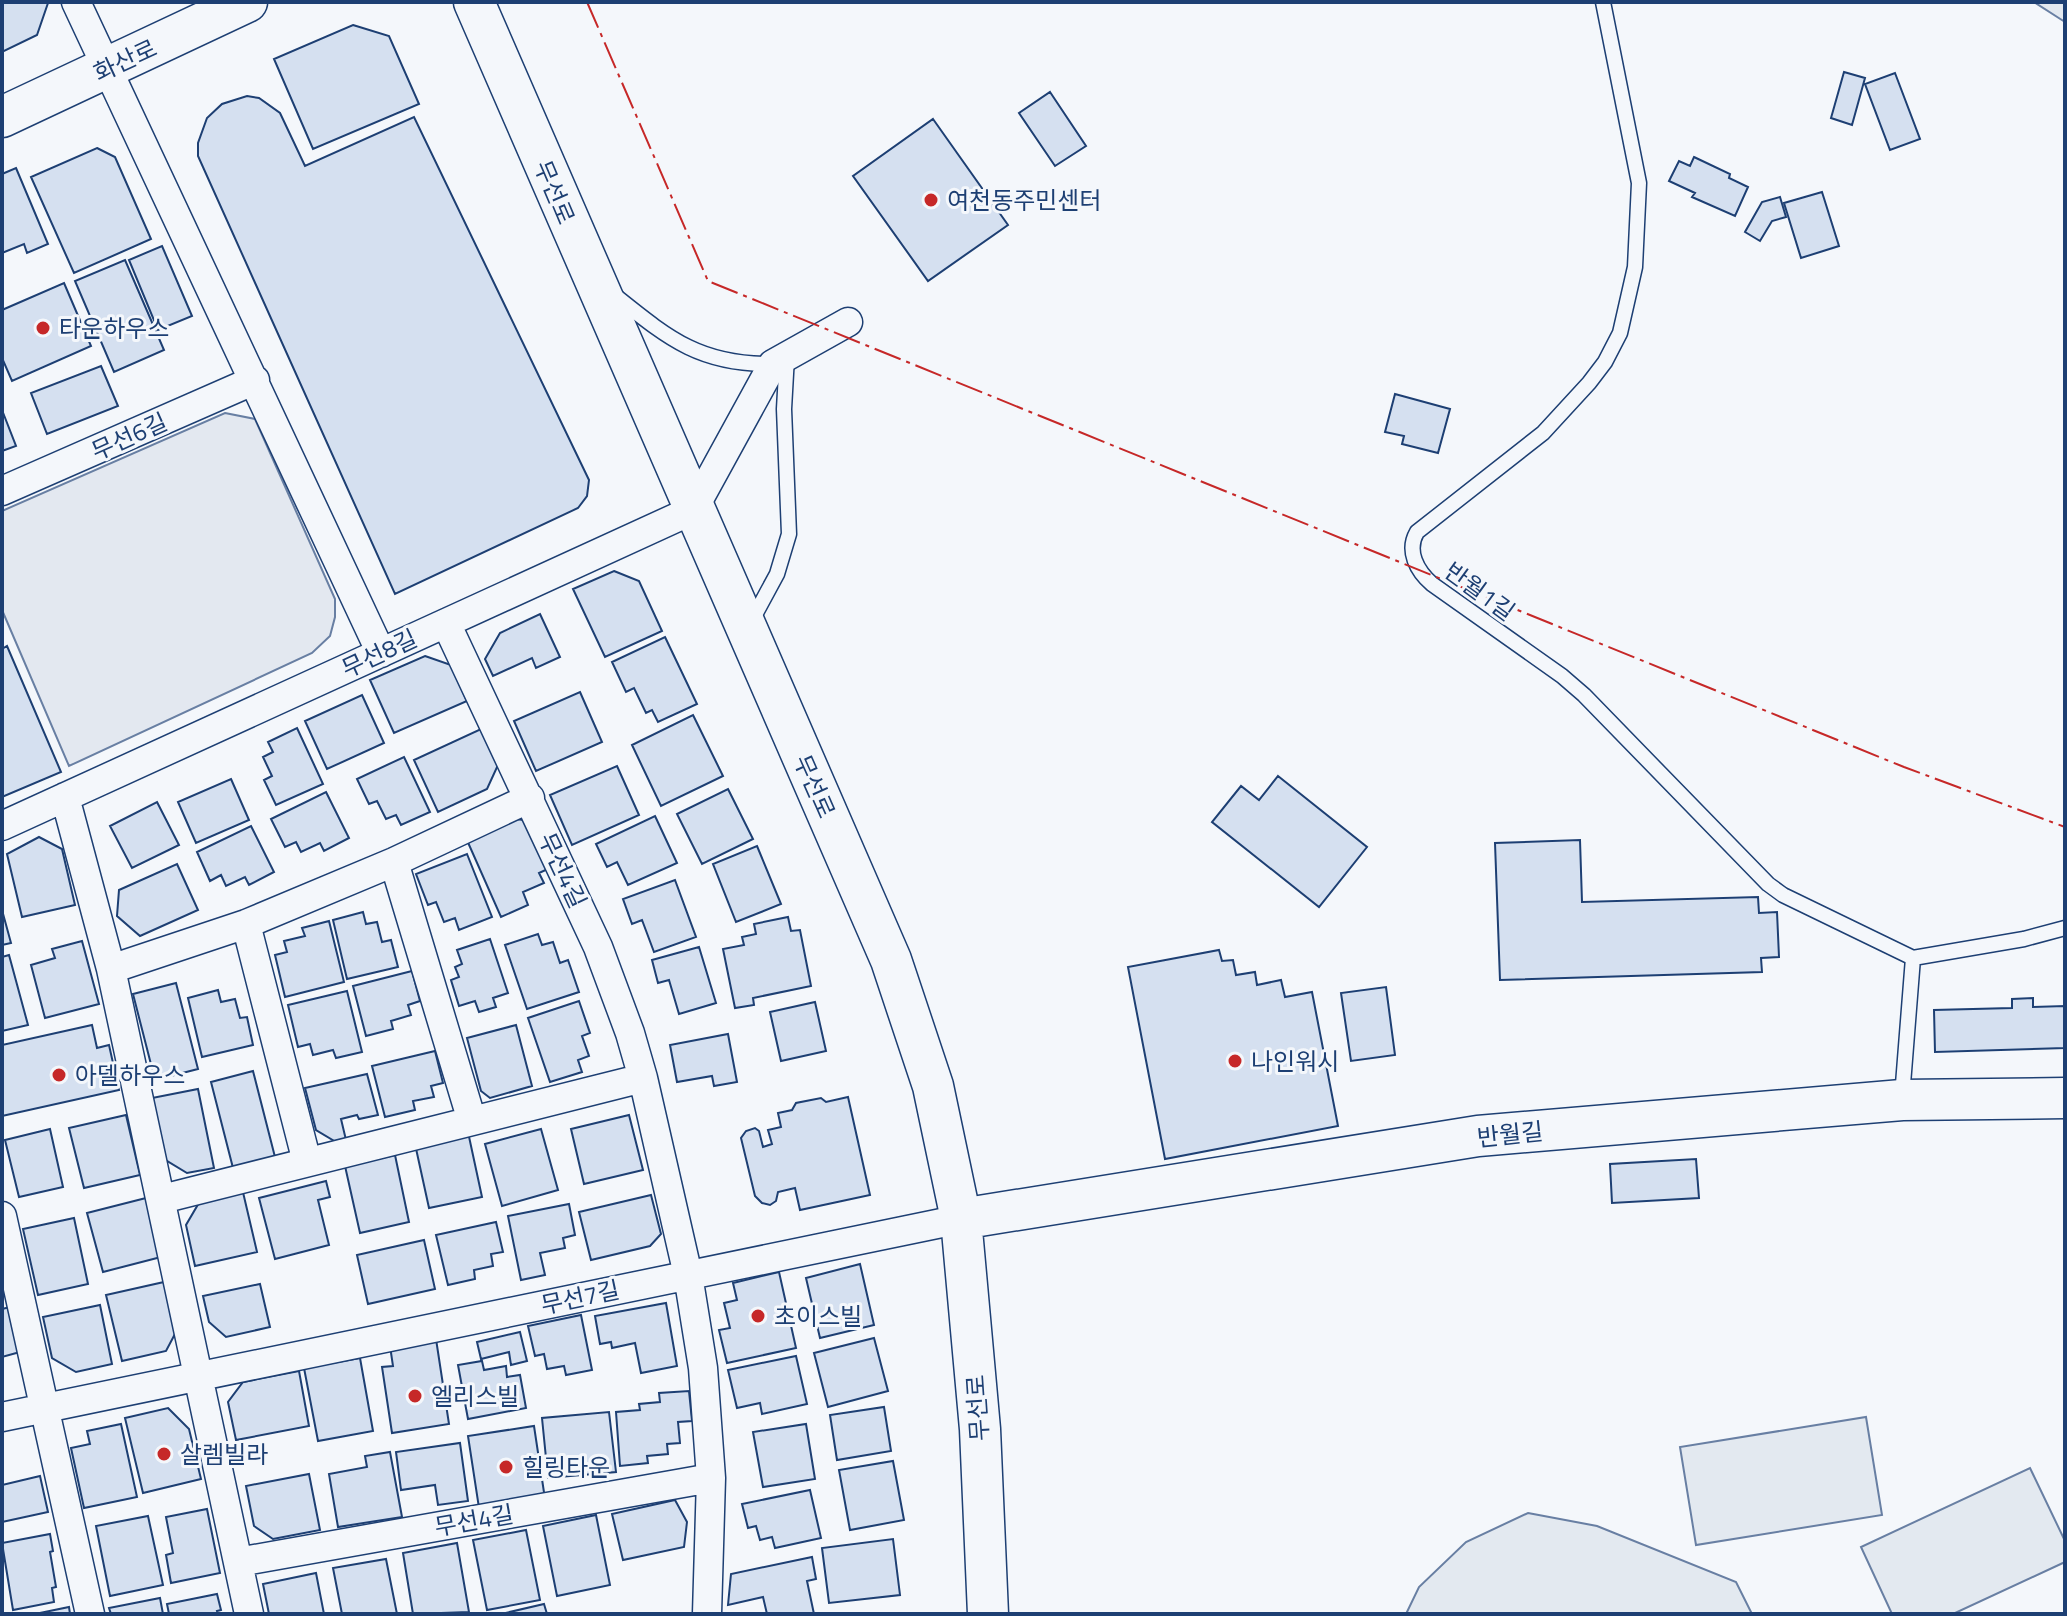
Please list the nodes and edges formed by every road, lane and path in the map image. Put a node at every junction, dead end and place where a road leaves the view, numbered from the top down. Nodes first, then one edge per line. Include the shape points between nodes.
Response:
1 (76, 2) edge
2 (247, 2) edge
3 (474, 2) edge
4 (1603, 2) edge
5 (107, 69) junction
6 (2, 117) edge
7 (592, 277) junction
8 (848, 322) dead end
9 (780, 360) junction
10 (255, 380) junction
11 (2, 491) edge
12 (693, 510) junction
13 (446, 623) junction
14 (746, 630) junction
15 (381, 653) junction
16 (65, 797) junction
17 (530, 798) junction
18 (2, 826) edge
19 (394, 862) junction
20 (246, 924) junction
21 (2065, 928) edge
22 (1913, 958) junction
23 (111, 969) junction
24 (643, 1078) junction
25 (2065, 1098) edge
26 (1902, 1100) junction
27 (472, 1121) junction
28 (307, 1162) junction
29 (162, 1199) junction
30 (2, 1216) edge
31 (961, 1219) junction
32 (688, 1275) junction
33 (199, 1376) junction
34 (44, 1409) junction
35 (2, 1417) edge
36 (711, 1478) junction
37 (238, 1562) junction
38 (90, 1614) edge
39 (249, 1614) edge
40 (707, 1614) edge
41 (988, 1614) edge

1 - 5 street
2 - 5 street, 화산로
3 - 7 street, 무선로
4 - 22 lane, 반월1길 via 1639,183 1635,267 1620,333 1597,373 1543,433 1417,532 1414,559 1432,584 1584,695 1768,884
5 - 6 street, 화산로
5 - 10 street
7 - 9 lane via 688,348 747,365
7 - 12 street, 무선로
8 - 9 street
9 - 12 street
9 - 14 lane via 789,534 777,574
10 - 11 street, 무선6길
10 - 15 street
12 - 13 street, 무선8길
12 - 14 street, 무선로
13 - 15 street, 무선8길
13 - 17 street, 무선4길
14 - 31 street, 무선로 via 891,960 933,1086
15 - 16 street, 무선8길
16 - 18 street, 무선8길
16 - 23 street
17 - 19 street
17 - 24 street, 무선4길 via 598,947
19 - 20 street
19 - 27 street
20 - 23 street
20 - 28 street
21 - 22 lane
22 - 26 lane
23 - 29 street
24 - 27 street
24 - 32 street, 무선4길
25 - 26 street, 반월길
26 - 31 street, 반월길 via 1478,1136
27 - 28 street
28 - 29 street
29 - 33 street
30 - 34 street
31 - 32 street, 무선7길
31 - 41 street, 무선로 via 980,1429
32 - 33 street, 무선7길
32 - 36 street, 무선4길 via 703,1368
33 - 34 street, 무선7길
33 - 37 street
34 - 35 street, 무선7길
34 - 38 street
36 - 37 street, 무선4길
36 - 40 street, 무선4길
37 - 39 street

